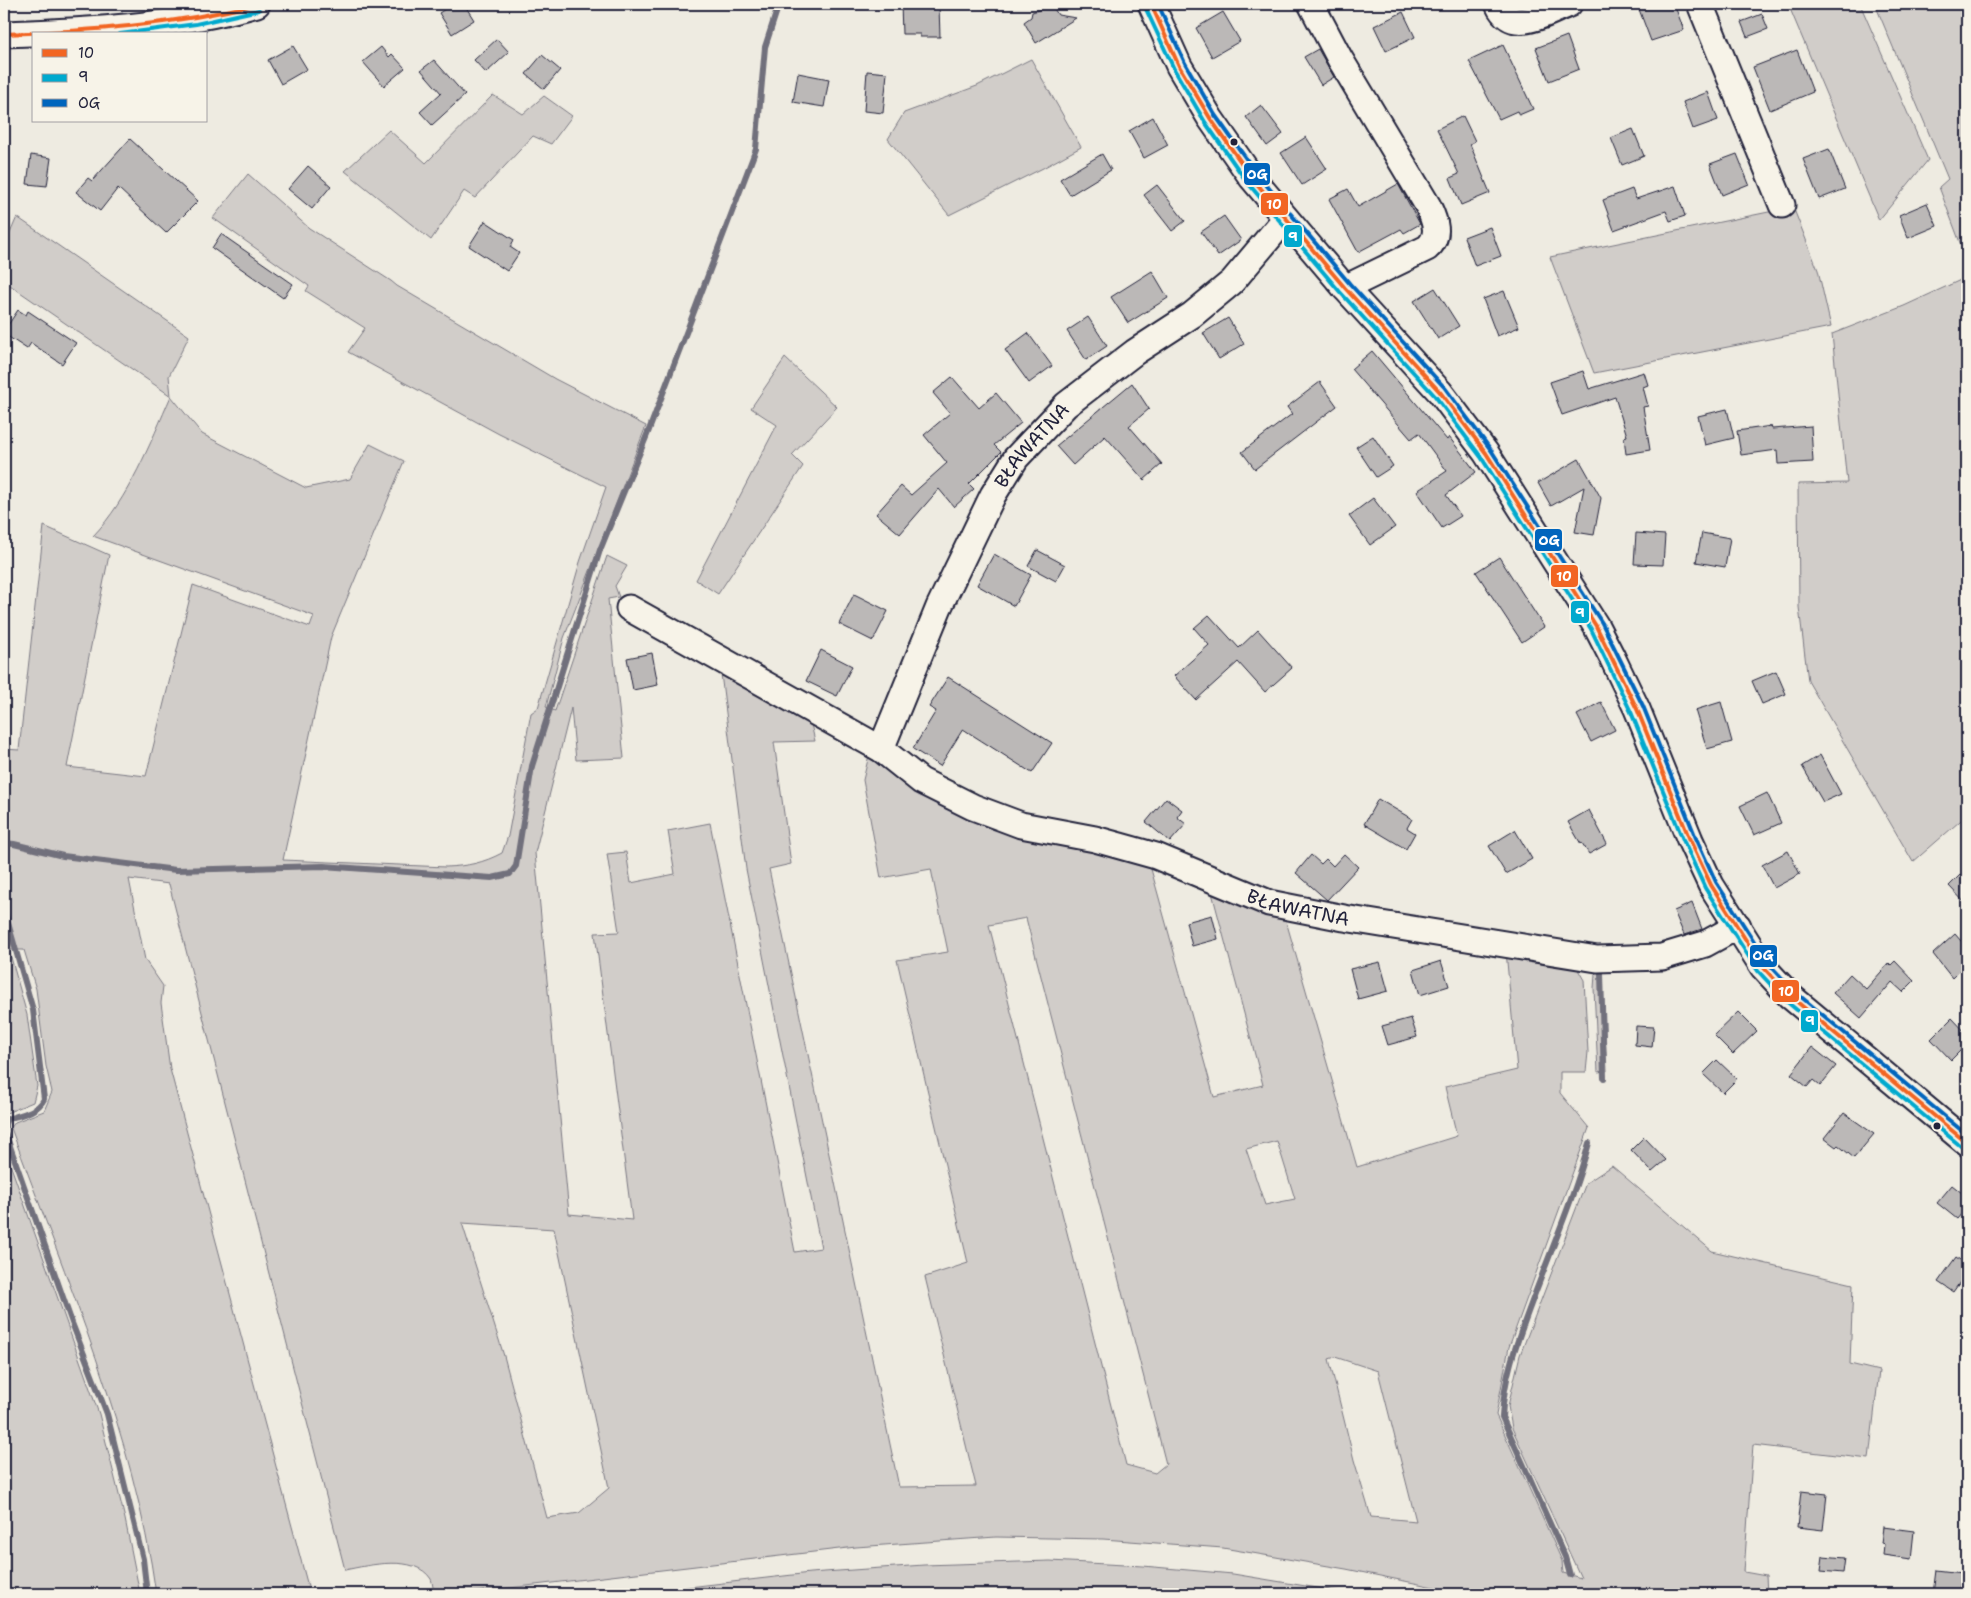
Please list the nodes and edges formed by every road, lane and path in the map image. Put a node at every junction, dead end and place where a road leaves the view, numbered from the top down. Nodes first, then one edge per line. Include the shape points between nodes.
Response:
1 (257, 4) edge
2 (1151, 4) edge
3 (1311, 4) edge
4 (1498, 4) edge
5 (1569, 4) edge
6 (1700, 4) edge
7 (62, 32) edge
8 (32, 33) edge
9 (4, 34) edge
10 (1782, 205) dead end
11 (1285, 219) junction
12 (1345, 288) junction
13 (629, 608) dead end
14 (881, 749) junction
15 (1738, 926) junction
16 (1967, 1143) edge

1 - 7 street via 219,15 160,24
2 - 11 street via 1179,66 1210,118
3 - 12 street via 1428,206 1436,226 1434,240 1427,248
4 - 5 street via 1508,18 1515,21
6 - 10 street
8 - 9 street
11 - 12 street
11 - 14 street, BŁAWATNA via 1232,282 1192,315 1066,405 1016,458 993,495 939,607
12 - 15 street via 1461,418 1596,626 1626,685 1711,885
13 - 14 street, BŁAWATNA
14 - 15 street, BŁAWATNA via 921,781 973,807 1021,824 1156,856 1268,903 1597,959 1662,957 1705,944
15 - 16 street via 1763,967 1790,996

